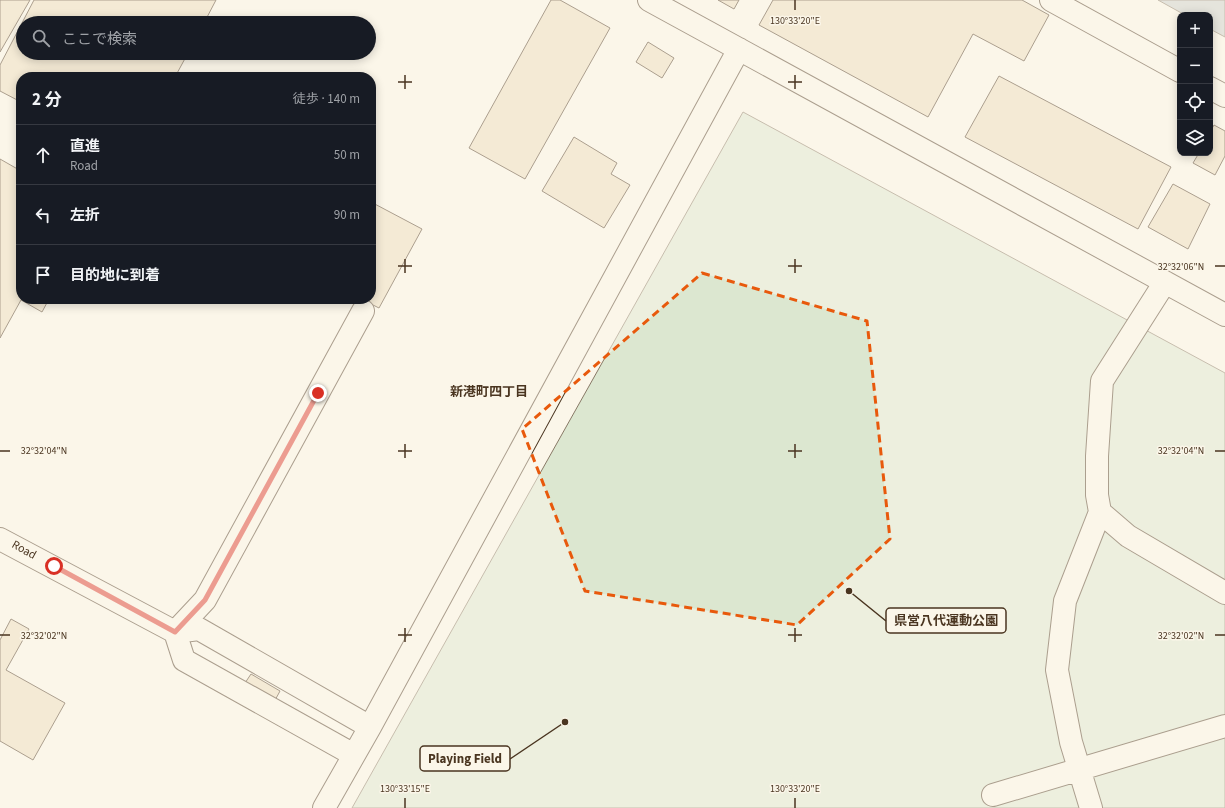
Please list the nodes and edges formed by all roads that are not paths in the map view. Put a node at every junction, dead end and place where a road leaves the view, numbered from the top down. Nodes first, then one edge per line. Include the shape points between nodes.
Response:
1 (649, 0) edge
2 (1051, 0) edge
3 (739, 49) junction
4 (1177, 70) edge
5 (1213, 90) edge
6 (1225, 96) edge
7 (1165, 282) junction
8 (363, 311) dead end
9 (1225, 315) edge
10 (1100, 512) junction
11 (0, 538) edge
12 (1225, 593) edge
13 (175, 632) junction
14 (1225, 726) edge
15 (370, 727) junction
16 (354, 755) junction
17 (1079, 769) junction
18 (993, 795) dead end
19 (324, 808) edge
20 (1092, 808) edge

1 - 3 street
2 - 4 street
3 - 7 street
3 - 15 street
5 - 6 street
7 - 9 street
7 - 10 street via 1102,381 1096,495
8 - 13 street via 205,600
10 - 12 street via 1128,536
10 - 17 street via 1065,601 1057,670
11 - 13 street, Road
13 - 15 street via 199,628
13 - 16 street via 184,660
14 - 17 street
15 - 16 street
16 - 19 street
17 - 18 street
17 - 20 street

